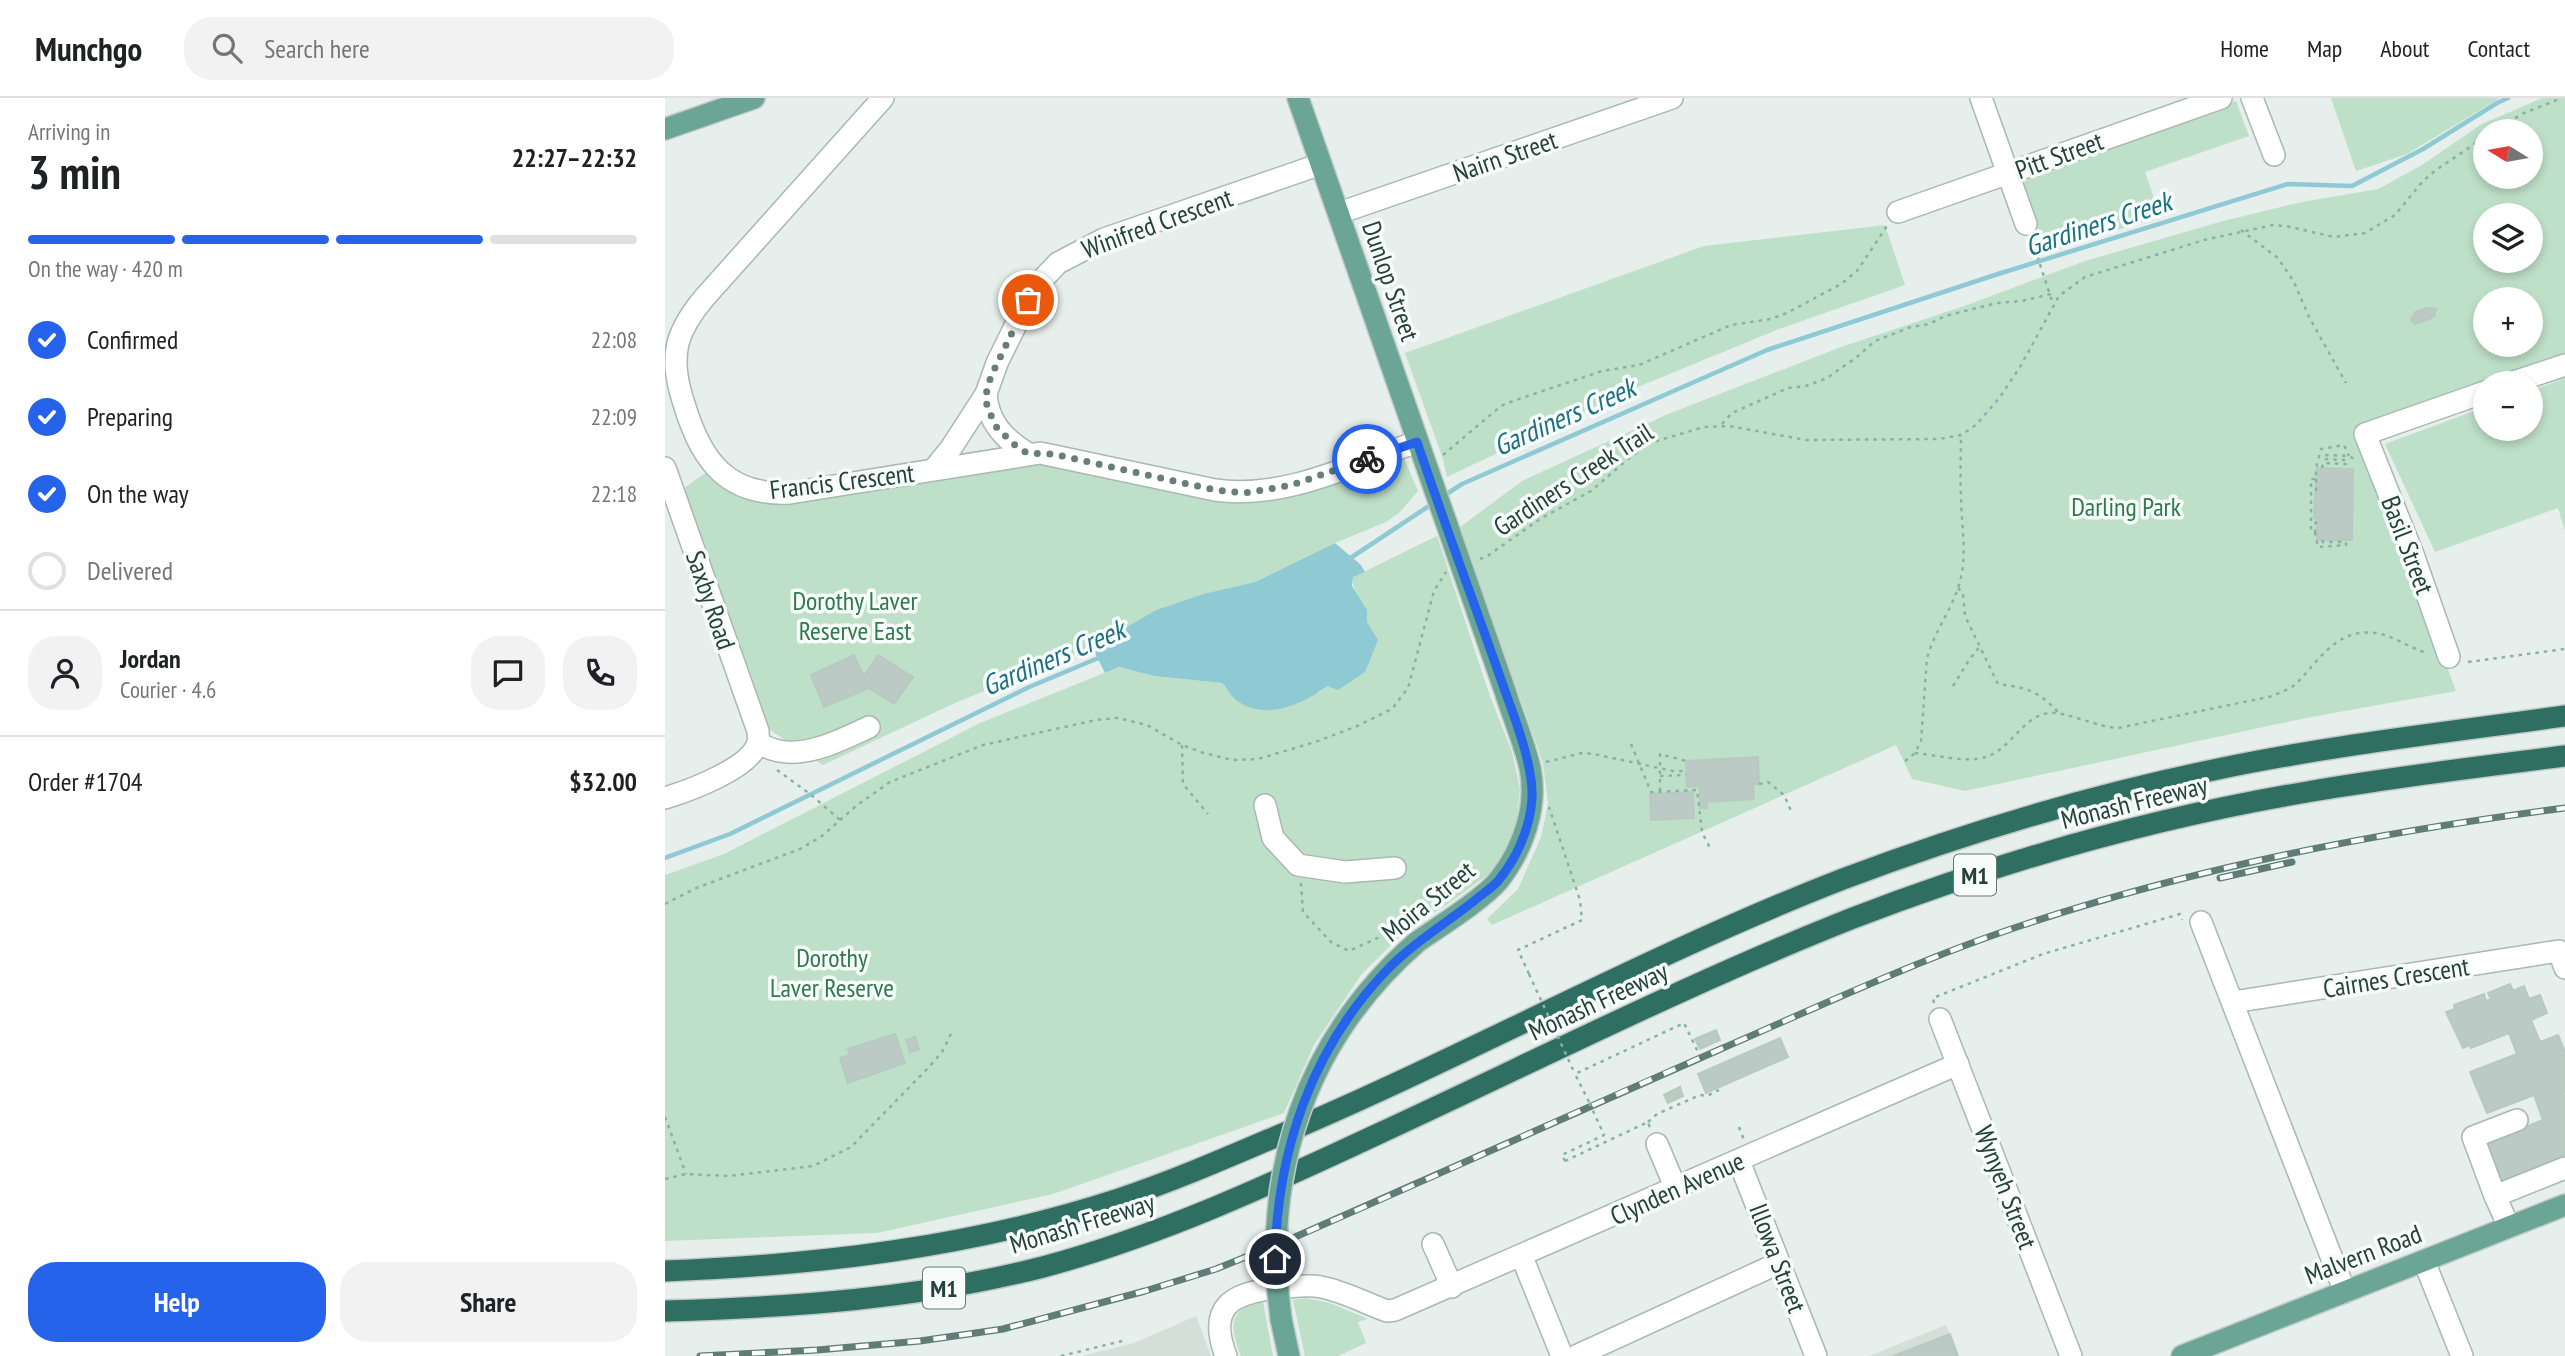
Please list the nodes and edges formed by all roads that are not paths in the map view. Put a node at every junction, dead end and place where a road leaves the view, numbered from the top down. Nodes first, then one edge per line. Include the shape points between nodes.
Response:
1 (754, 98) edge
2 (883, 98) edge
3 (1298, 98) edge
4 (1672, 98) edge
5 (1981, 98) edge
6 (2221, 98) edge
7 (2252, 98) edge
8 (665, 129) edge
9 (2274, 155) dead end
10 (1321, 164) junction
11 (2007, 174) junction
12 (1898, 212) road end
13 (1339, 213) junction
14 (2028, 231) road end
15 (2565, 365) edge
16 (2543, 372) edge
17 (986, 394) junction
18 (2473, 396) edge
19 (1417, 442) junction
20 (1027, 453) junction
21 (665, 468) edge
22 (934, 469) junction
23 (1431, 482) joint
24 (2449, 657) road end
25 (2565, 716) edge
26 (869, 727) dead end
27 (755, 743) junction
28 (2565, 756) edge
29 (665, 798) edge
30 (1265, 805) dead end
31 (1395, 868) dead end
32 (2193, 924) road end
33 (2563, 957) edge
34 (2233, 1002) junction
35 (1940, 1019) road end
36 (1958, 1064) junction
37 (2517, 1120) dead end
38 (1657, 1144) dead end
39 (1739, 1161) junction
40 (2565, 1168) edge
41 (1676, 1189) junction
42 (2495, 1196) junction
43 (2565, 1205) edge
44 (2509, 1227) junction
45 (1433, 1244) dead end
46 (1522, 1256) junction
47 (2424, 1261) junction
48 (1779, 1263) junction
49 (665, 1271) edge
50 (1452, 1287) junction
51 (2345, 1292) junction
52 (665, 1311) edge
53 (1226, 1356) edge
54 (1289, 1356) edge
55 (1562, 1356) edge
56 (1576, 1356) edge
57 (1816, 1356) edge
58 (2071, 1356) edge
59 (2182, 1356) edge
60 (2462, 1356) edge

1 - 8 main road
2 - 22 street, Francis Crescent via 692,312 678,344 676,368 701,451 718,469 752,491 790,493
3 - 10 main road, Dunlop Street
4 - 13 street, Nairn Street
5 - 11 street
6 - 11 street, Pitt Street
7 - 9 street
10 - 13 main road, Dunlop Street
10 - 17 street, Winifred Crescent via 1104,239 1058,264 1028,300
11 - 12 street, Pitt Street
11 - 14 street
13 - 19 main road, Dunlop Street
15 - 16 street
17 - 20 street via 997,428
17 - 22 street, Winifred Crescent
18 - 24 street, Basil Street via 2365,434
19 - 20 street, Francis Crescent via 1292,485 1245,493 1053,454
19 - 23 main road, Dunlop Street
20 - 22 street, Francis Crescent
21 - 27 street, Saxby Road
23 - 54 main road, Moira Street, bridge via 1530,769 1527,830 1498,881 1385,972 1347,1020 1320,1067 1297,1120 1277,1203 1276,1280
25 - 49 highway, Monash Freeway / M1 via 2305,752 2220,769 2111,793 1955,840 1761,913 1321,1118 1120,1199 1002,1231 895,1251
26 - 27 street via 812,749 781,752
27 - 29 street via 726,774
28 - 52 highway, Monash Freeway / M1 via 2245,804 2112,835 1976,875 1779,949 1212,1209 1048,1265 927,1292 867,1300
30 - 31 street via 1273,838 1300,865 1345,872
32 - 34 street
33 - 34 street, Cairnes Crescent
34 - 51 street
35 - 36 street, Wynyeh Street
36 - 39 street, Clynden Avenue
36 - 58 street, Wynyeh Street
37 - 42 street via 2473,1137
38 - 41 street
39 - 41 street, Clynden Avenue
39 - 48 street, Illowa Street
40 - 42 street
41 - 46 street, Clynden Avenue
42 - 44 street
43 - 44 main road, Malvern Road
44 - 47 main road, Malvern Road
45 - 50 street
46 - 50 street, Clynden Avenue
46 - 55 street
47 - 51 main road, Malvern Road
47 - 60 street
48 - 56 street
48 - 57 street, Illowa Street
50 - 53 street, Clynden Avenue via 1395,1310 1319,1286 1245,1293 1229,1303 1221,1317
51 - 59 main road, Malvern Road

